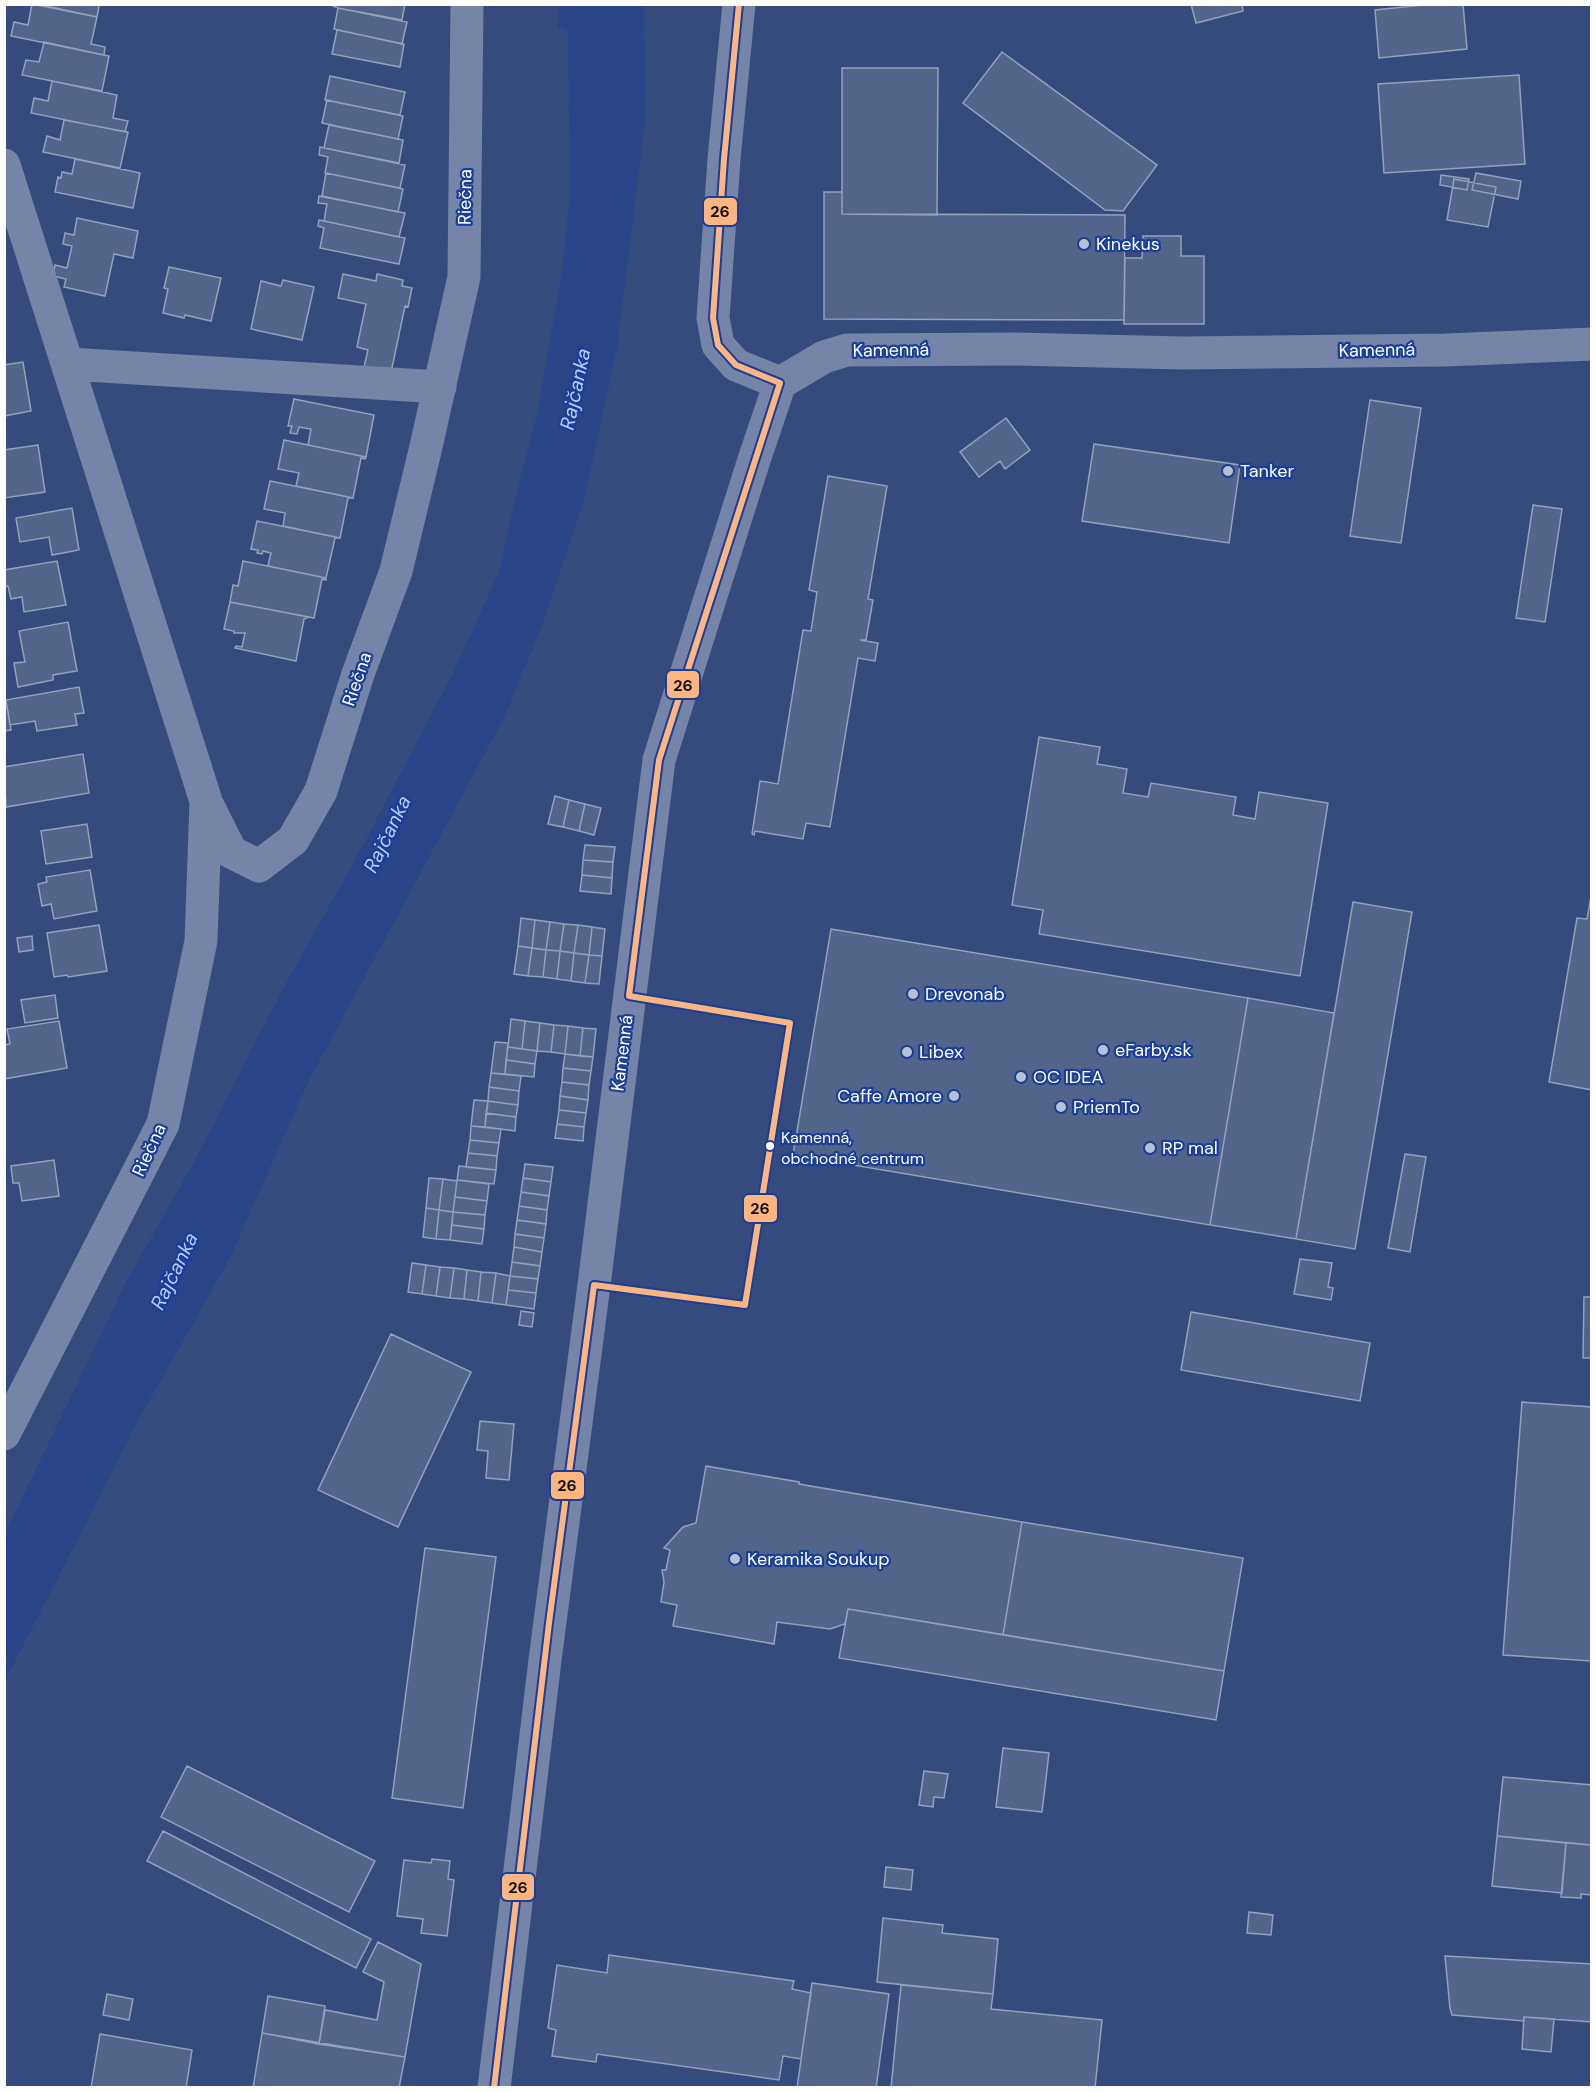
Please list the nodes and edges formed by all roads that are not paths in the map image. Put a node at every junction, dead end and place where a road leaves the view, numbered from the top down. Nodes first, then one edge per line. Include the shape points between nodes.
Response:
1 (467, 4) edge
2 (739, 4) edge
3 (4, 165) edge
4 (1592, 344) edge
5 (69, 364) junction
6 (780, 383) junction
7 (440, 387) junction
8 (206, 801) junction
9 (4, 1434) edge
10 (494, 2088) edge

1 - 7 street, Riečna via 464,277
2 - 6 street via 713,318 718,345 736,365
3 - 5 street, Riečna
4 - 6 street, Kamenná via 1445,350 847,350 824,357
5 - 7 street
5 - 8 street, Riečna
6 - 10 street, Kamenná via 659,760
7 - 8 street, Riečna via 396,571 316,801 293,840 259,866 231,852
8 - 9 street, Riečna via 201,941 164,1124

